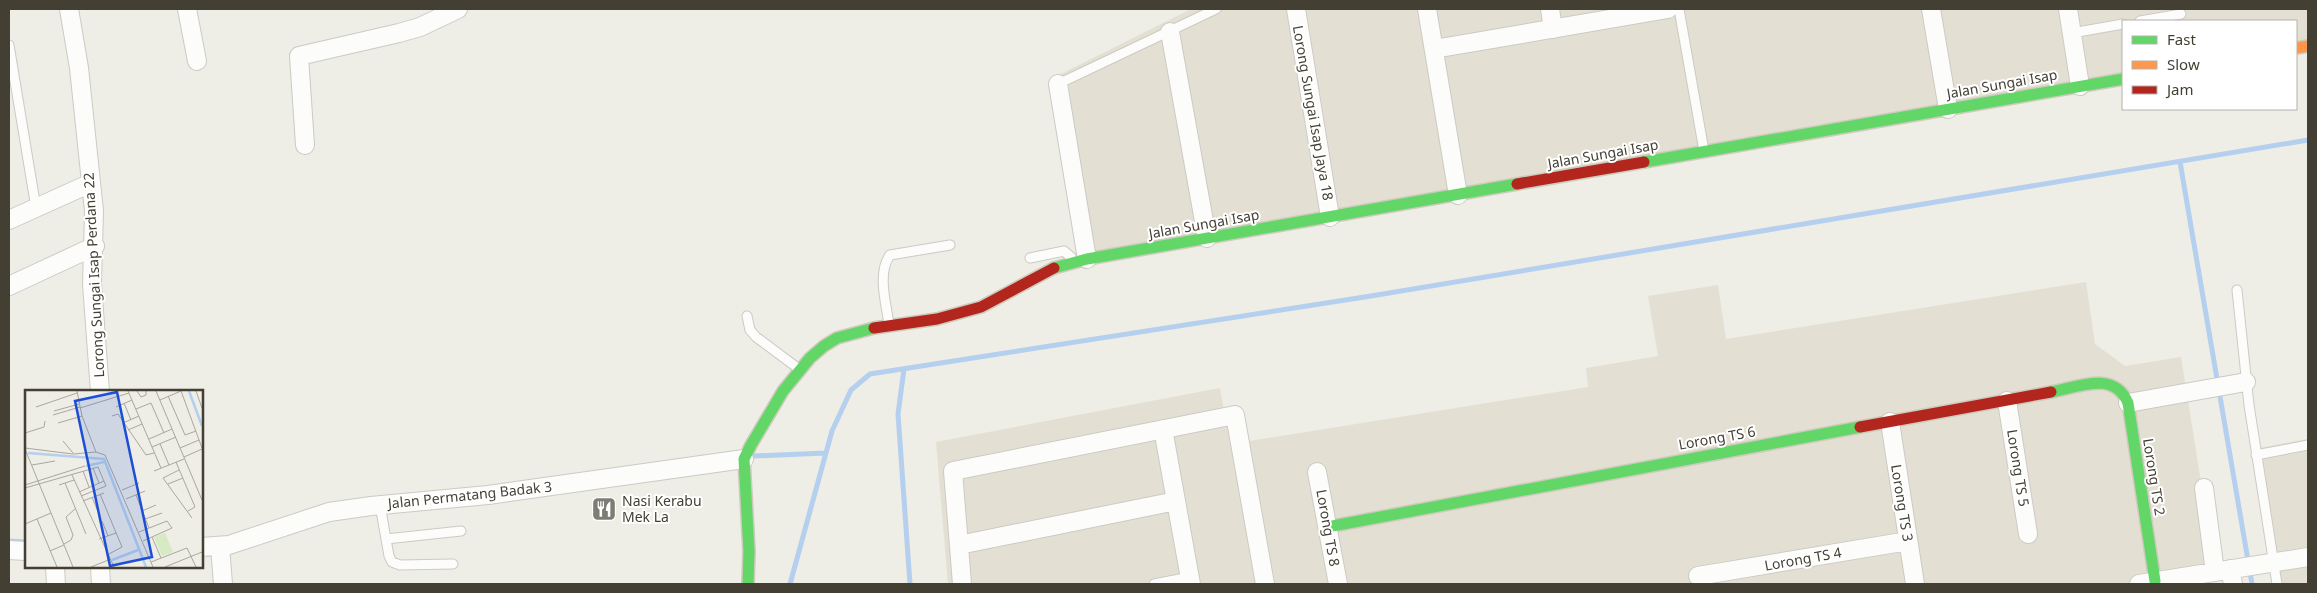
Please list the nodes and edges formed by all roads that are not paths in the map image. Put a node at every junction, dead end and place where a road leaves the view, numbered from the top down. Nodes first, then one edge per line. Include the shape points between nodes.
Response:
1 (70, 9) edge
2 (187, 9) edge
3 (458, 9) edge
4 (1216, 9) edge
5 (1296, 9) edge
6 (1428, 9) edge
7 (1550, 9) edge
8 (1668, 9) edge
9 (1680, 9) edge
10 (1931, 9) edge
11 (2068, 9) edge
12 (438, 13) edge
13 (2181, 14) dead end
14 (2146, 20) edge
15 (2122, 24) edge
16 (1553, 29) junction
17 (1170, 32) junction
18 (2072, 33) junction
19 (9, 45) edge
20 (1434, 48) junction
21 (197, 60) dead end
22 (2122, 78) edge
23 (1058, 84) joint
24 (2080, 86) junction
25 (1948, 109) junction
26 (305, 145) dead end
27 (1704, 152) junction
28 (91, 183) junction
29 (1458, 195) junction
30 (36, 208) junction
31 (1330, 217) junction
32 (9, 220) edge
33 (1207, 238) junction
34 (950, 245) dead end
35 (95, 246) junction
36 (1030, 258) dead end
37 (1082, 260) junction
38 (9, 286) edge
39 (2237, 290) dead end
40 (747, 316) dead end
41 (890, 327) junction
42 (799, 369) junction
43 (2112, 383) joint
44 (2239, 383) junction
45 (100, 390) edge
46 (2007, 402) junction
47 (2128, 403) junction
48 (1890, 422) junction
49 (1163, 429) junction
50 (2308, 445) edge
51 (2256, 456) junction
52 (744, 459) junction
53 (1317, 472) dead end
54 (2204, 488) dead end
55 (1176, 501) junction
56 (380, 505) junction
57 (1327, 527) junction
58 (461, 531) dead end
59 (2028, 534) dead end
60 (386, 539) junction
61 (1908, 541) junction
62 (959, 545) junction
63 (220, 546) junction
64 (202, 547) edge
65 (9, 550) edge
66 (25, 551) edge
67 (2308, 556) edge
68 (2271, 563) junction
69 (453, 564) dead end
70 (55, 568) edge
71 (100, 568) edge
72 (2229, 574) edge
73 (1698, 576) dead end
74 (1191, 581) edge
75 (2147, 583) edge
76 (56, 584) edge
77 (101, 584) edge
78 (223, 584) edge
79 (748, 584) edge
80 (962, 584) edge
81 (1154, 584) edge
82 (1265, 584) edge
83 (1338, 584) edge
84 (1915, 584) edge
85 (2277, 584) edge

1 - 28 street, Lorong Sungai Isap Perdana 22
2 - 21 street
3 - 12 street
4 - 17 lane
5 - 31 street, Lorong Sungai Isap Jaya 18
6 - 20 street
7 - 16 street
8 - 16 street
9 - 27 lane
10 - 25 street
11 - 18 street
12 - 26 street via 399,33 299,56
13 - 14 lane
15 - 18 lane
16 - 20 street
17 - 23 lane
17 - 33 street
18 - 24 street
19 - 30 lane
20 - 29 street
22 - 24 street, Jalan Sungai Isap
23 - 37 street
24 - 25 street, Jalan Sungai Isap
25 - 27 street, Jalan Sungai Isap
27 - 29 street, Jalan Sungai Isap
28 - 30 street
28 - 35 street, Lorong Sungai Isap Perdana 22
29 - 31 street, Jalan Sungai Isap
30 - 32 street
31 - 33 street, Jalan Sungai Isap
33 - 37 street, Jalan Sungai Isap
34 - 41 lane via 890,255 884,263
35 - 38 street
35 - 45 street, Lorong Sungai Isap Perdana 22 via 92,291
36 - 37 lane via 1064,251
37 - 41 street, Jalan Sungai Isap via 1049,270 998,300 968,311
39 - 44 lane
40 - 42 lane via 750,330 756,337
41 - 42 street, Jalan Sungai Isap via 836,338 820,346
42 - 52 street, Jalan Sungai Isap
43 - 46 street, Lorong TS 6 via 2103,382
43 - 47 street, Lorong TS 2
44 - 47 street
44 - 51 lane
46 - 48 street, Lorong TS 6
46 - 59 street, Lorong TS 5
47 - 75 street, Lorong TS 2
48 - 57 street, Lorong TS 6
48 - 61 street, Lorong TS 3
49 - 55 street
49 - 62 street via 952,471
49 - 82 street via 1235,415
50 - 51 lane
51 - 68 lane
52 - 56 street, Jalan Permatang Badak 3 via 488,495
52 - 79 street
53 - 57 street, Lorong TS 8
54 - 72 street
55 - 62 street
55 - 74 street
56 - 60 lane
56 - 63 street, Jalan Permatang Badak 3 via 329,512
57 - 83 street, Lorong TS 8
58 - 60 lane
60 - 69 lane via 392,562 400,565
61 - 73 street, Lorong TS 4
61 - 84 street, Lorong TS 3
62 - 80 street
63 - 64 street, Jalan Permatang Badak 3
63 - 78 street
65 - 66 street
67 - 68 street
68 - 72 street
68 - 85 lane
70 - 76 street
71 - 77 street
72 - 75 street
74 - 81 lane

